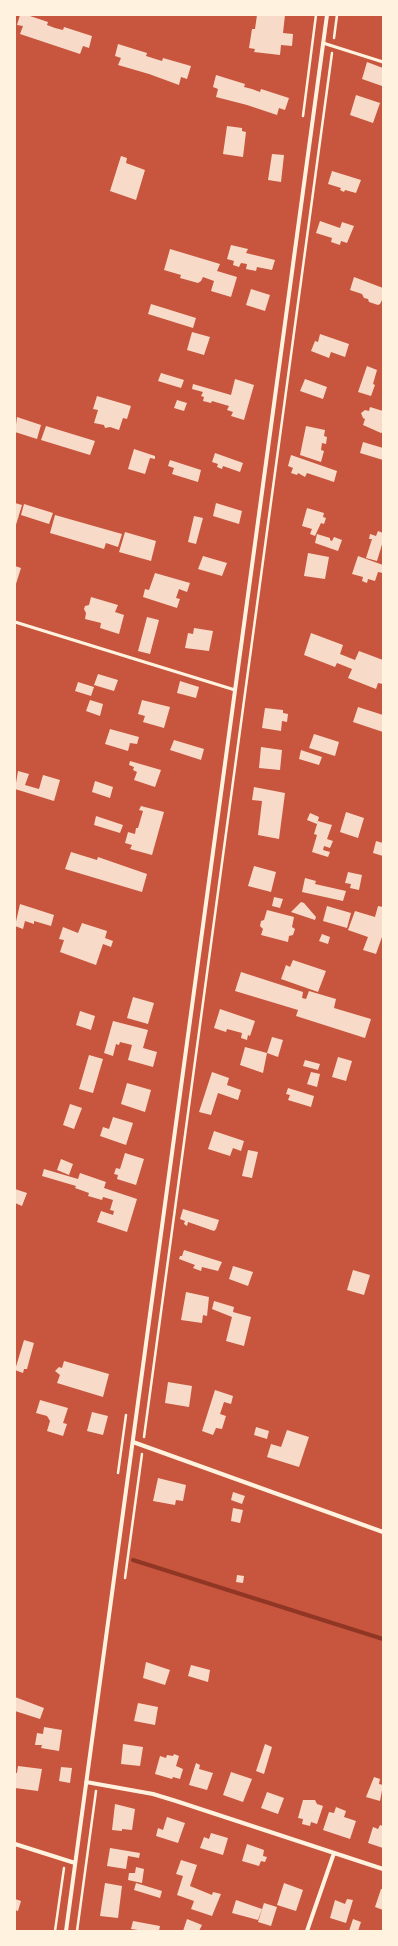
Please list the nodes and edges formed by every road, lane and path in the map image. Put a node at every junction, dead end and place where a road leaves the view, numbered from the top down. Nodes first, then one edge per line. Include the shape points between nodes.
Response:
1 (327, 15) edge
2 (338, 15) edge
3 (323, 43) junction
4 (333, 45) junction
5 (383, 62) edge
6 (15, 622) edge
7 (235, 690) junction
8 (133, 1442) junction
9 (143, 1446) junction
10 (383, 1532) edge
11 (124, 1581) dead end
12 (86, 1782) junction
13 (96, 1784) junction
14 (15, 1844) edge
15 (334, 1853) junction
16 (75, 1863) junction
17 (383, 1869) edge
18 (66, 1931) edge
19 (77, 1931) edge
20 (307, 1931) edge

1 - 3 street
2 - 4 path
3 - 4 lane
3 - 7 street
4 - 5 lane
4 - 9 path
6 - 7 lane
7 - 8 street
8 - 9 street
8 - 12 street
9 - 10 street
9 - 11 path
12 - 13 street
12 - 16 street
13 - 15 street via 153,1794
13 - 19 path
14 - 16 street
15 - 17 street
15 - 20 street
16 - 18 street

